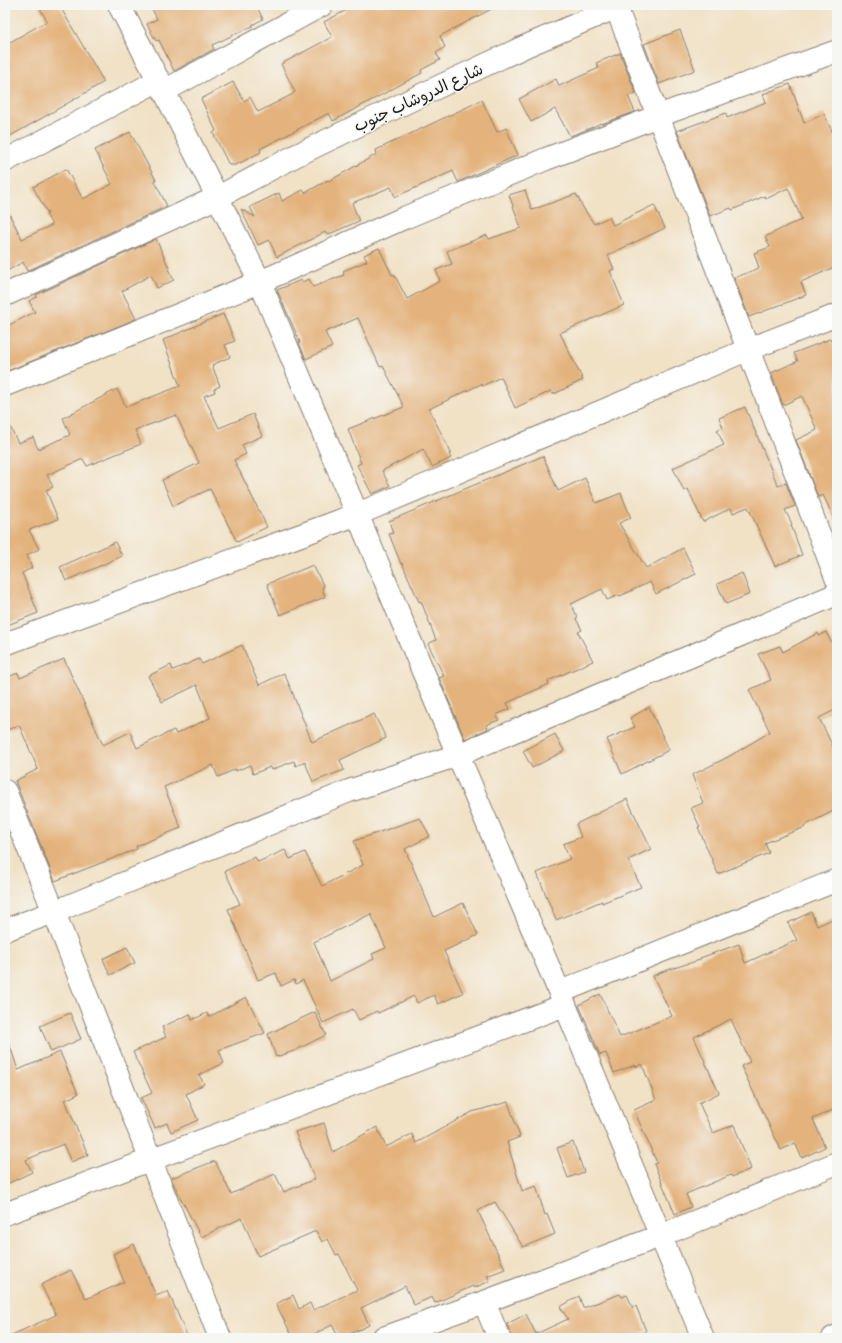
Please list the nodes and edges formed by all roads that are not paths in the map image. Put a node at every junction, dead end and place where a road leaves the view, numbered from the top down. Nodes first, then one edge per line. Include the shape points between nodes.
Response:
1 (119, 5) edge
2 (322, 5) edge
3 (619, 6) edge
4 (837, 52) edge
5 (161, 86) junction
6 (658, 116) junction
7 (5, 161) edge
8 (218, 198) junction
9 (260, 282) junction
10 (5, 295) edge
11 (837, 315) edge
12 (747, 350) junction
13 (5, 385) edge
14 (358, 514) junction
15 (837, 580) edge
16 (837, 594) edge
17 (5, 644) edge
18 (458, 755) junction
19 (5, 791) edge
20 (837, 880) edge
21 (54, 912) junction
22 (5, 930) edge
23 (562, 998) junction
24 (151, 1159) junction
25 (837, 1162) edge
26 (5, 1214) edge
27 (660, 1236) junction
28 (484, 1302) junction
29 (837, 1336) edge
30 (220, 1338) edge
31 (383, 1338) edge
32 (499, 1338) edge
33 (703, 1338) edge
34 (833, 1338) edge

1 - 5 street
2 - 5 street
3 - 6 street
3 - 8 street, شارع الدروشاب جنوب via 438,87 297,155
4 - 6 street
5 - 7 street
5 - 8 street
6 - 9 street via 404,218
6 - 12 street
8 - 9 street
8 - 10 street, شارع الدروشاب جنوب
9 - 13 street
9 - 14 street
11 - 12 street
12 - 14 street
12 - 15 street
14 - 17 street
14 - 18 street
16 - 18 street
18 - 21 street via 349,791
18 - 23 street
19 - 21 street
20 - 23 street
21 - 22 street
21 - 24 street
23 - 24 street
23 - 27 street
24 - 26 street
24 - 30 street
25 - 27 street
27 - 28 street
27 - 33 street
28 - 31 street
28 - 32 street
29 - 34 street

